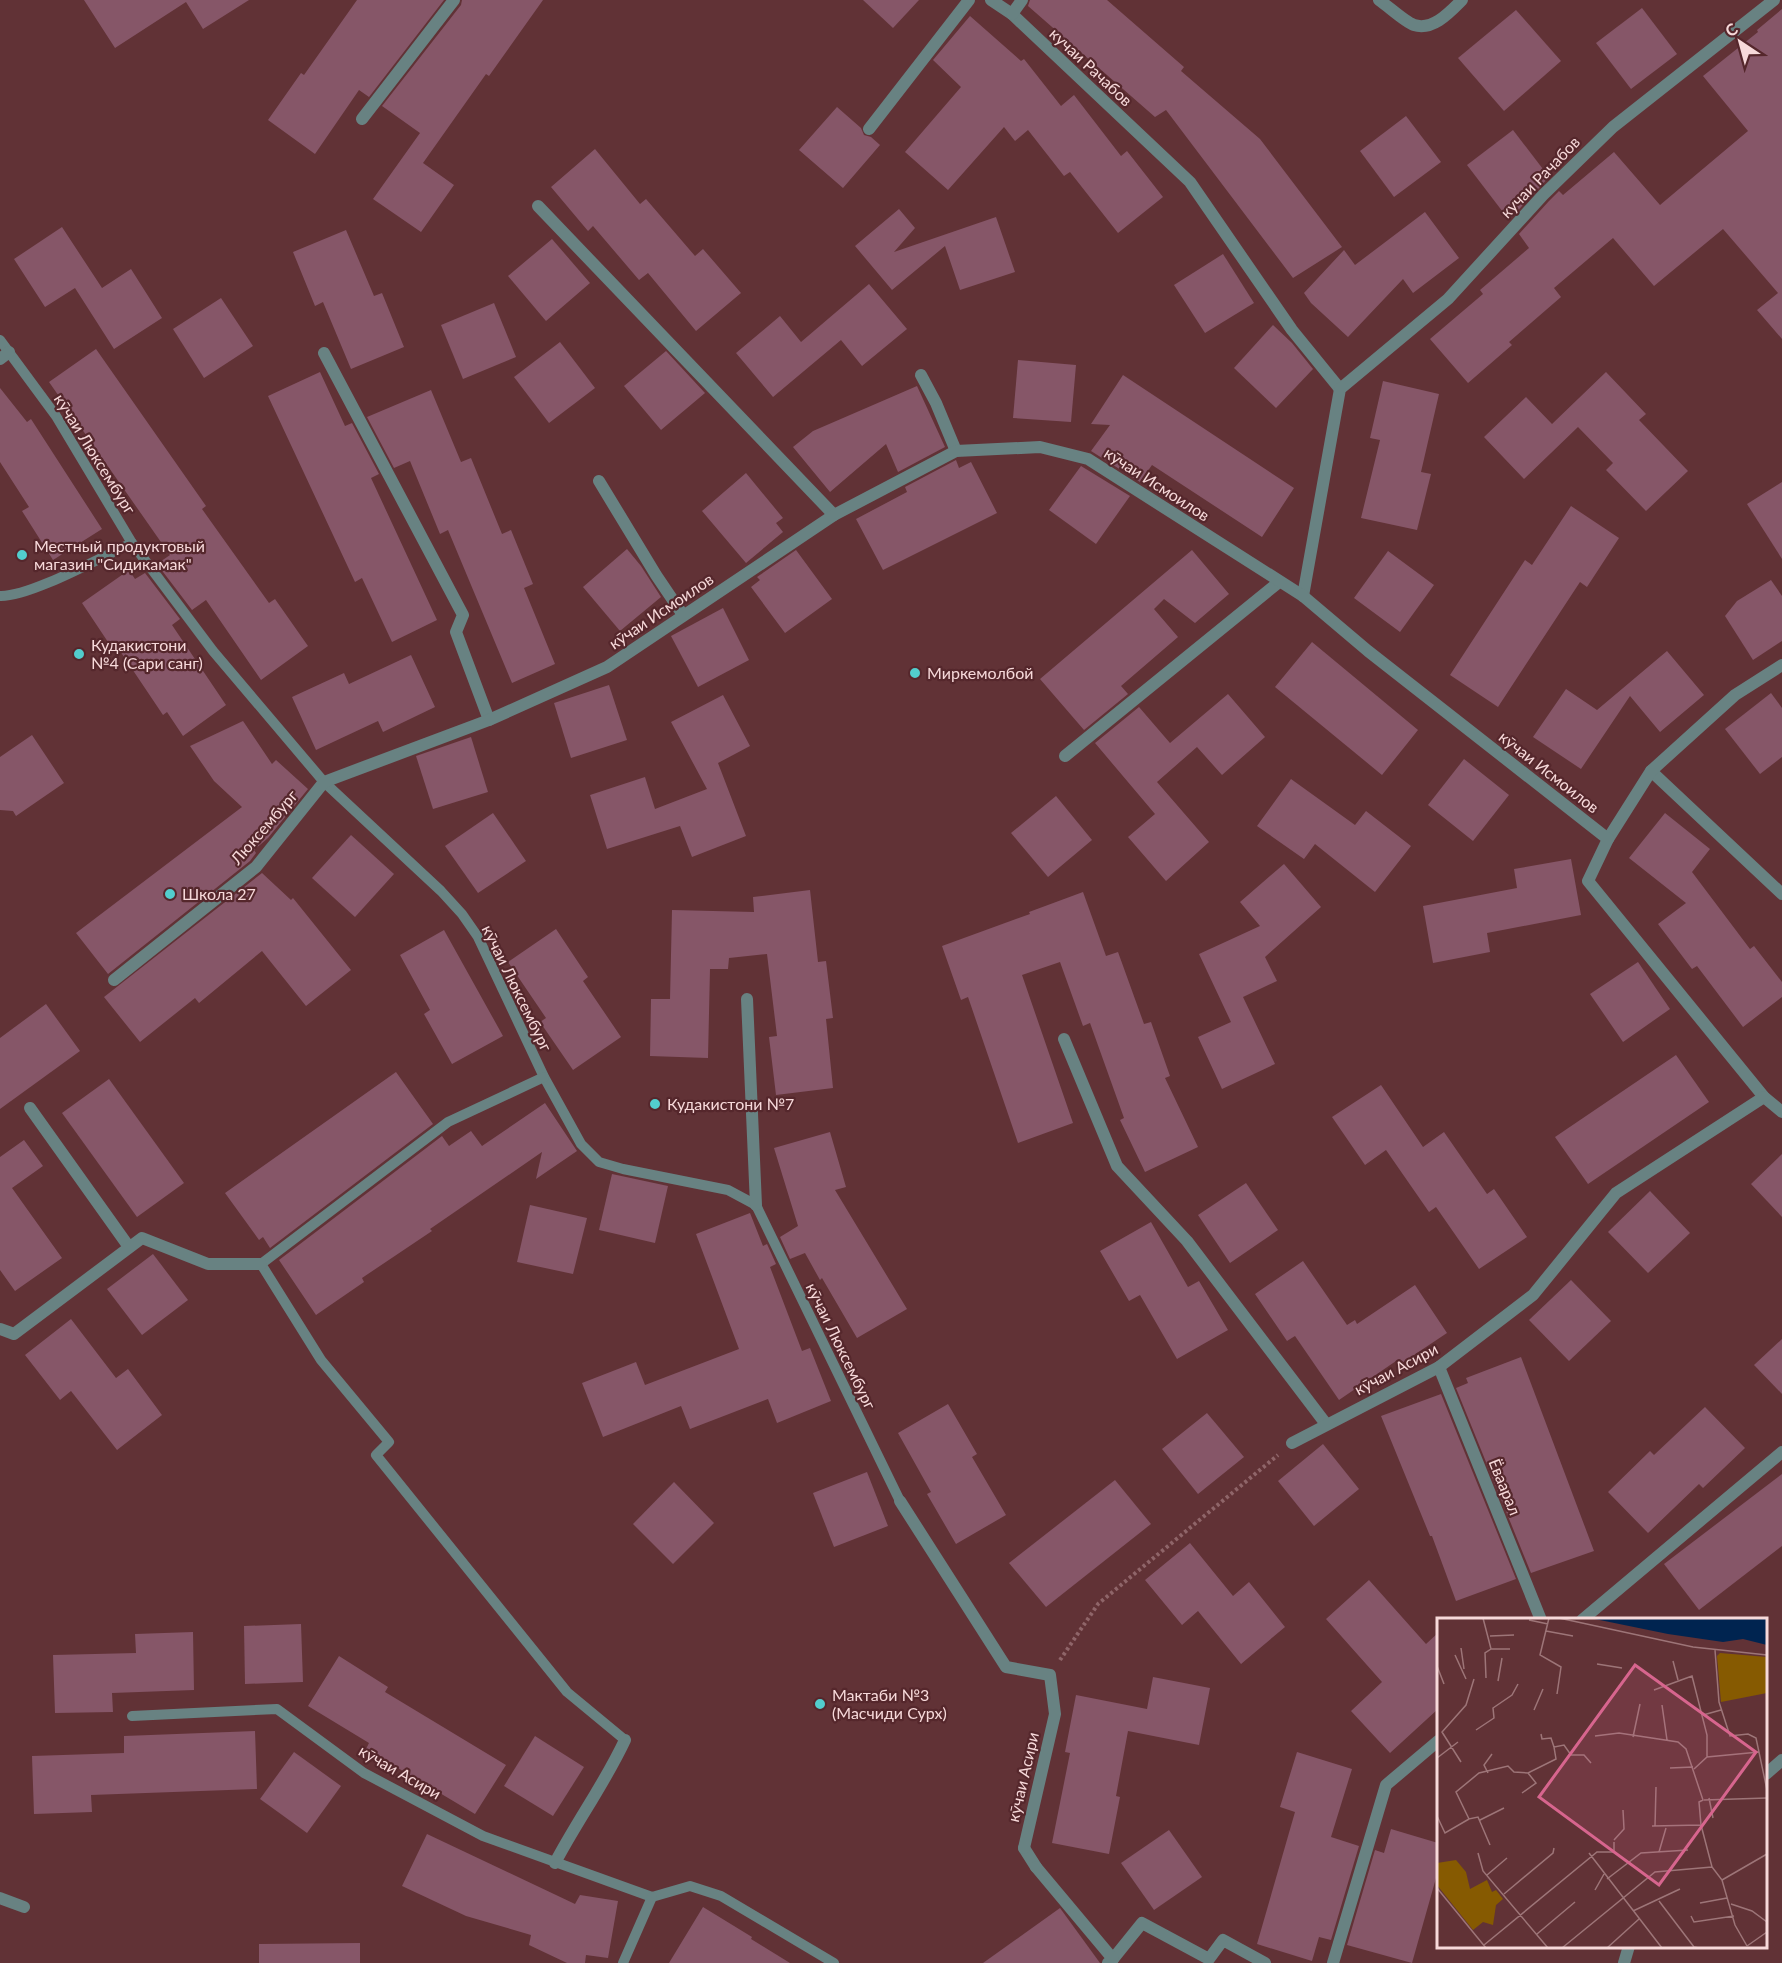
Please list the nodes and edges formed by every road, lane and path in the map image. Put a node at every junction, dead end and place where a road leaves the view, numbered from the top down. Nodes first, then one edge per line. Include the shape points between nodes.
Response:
1 (454, 0) edge
2 (969, 0) edge
3 (991, 0) edge
4 (1022, 0) edge
5 (1380, 0) edge
6 (1462, 0) edge
7 (1774, 0) edge
8 (1012, 14) junction
9 (362, 119) dead end
10 (869, 129) dead end
11 (538, 206) dead end
12 (0, 340) edge
13 (324, 352) dead end
14 (5, 355) edge
15 (921, 375) dead end
16 (1340, 389) junction
17 (956, 451) junction
18 (599, 481) dead end
19 (834, 515) junction
20 (132, 543) junction
21 (1279, 582) junction
22 (0, 596) edge
23 (1303, 596) junction
24 (683, 615) junction
25 (1782, 665) edge
26 (489, 720) junction
27 (1065, 756) dead end
28 (1651, 771) junction
29 (324, 782) junction
30 (1608, 838) junction
31 (1782, 894) edge
32 (114, 980) dead end
33 (747, 999) dead end
34 (1064, 1039) dead end
35 (544, 1077) junction
36 (1764, 1097) junction
37 (30, 1108) dead end
38 (1782, 1112) edge
39 (756, 1205) junction
40 (129, 1247) junction
41 (261, 1264) junction
42 (0, 1329) edge
43 (1439, 1367) junction
44 (1326, 1424) junction
45 (1292, 1443) joint
46 (1782, 1452) edge
47 (900, 1501) joint
48 (1540, 1618) edge
49 (1584, 1618) edge
50 (1050, 1675) junction
51 (132, 1716) dead end
52 (625, 1740) joint
53 (1437, 1742) edge
54 (1782, 1760) edge
55 (1767, 1773) edge
56 (555, 1863) junction
57 (652, 1897) junction
58 (0, 1898) edge
59 (24, 1907) dead end
60 (1629, 1948) edge
61 (1110, 1961) edge
62 (623, 1963) edge
63 (834, 1963) edge
64 (1265, 1963) edge
65 (1333, 1963) edge
66 (1624, 1963) edge

1 - 9 street
2 - 10 street
3 - 8 street, кучаи Рачабов
4 - 8 street
5 - 6 street via 1414,25 1431,25
7 - 16 street, кучаи Рачабов via 1612,127 1543,195 1448,299
8 - 16 street, кучаи Рачабов via 1190,182 1292,330
11 - 19 street
12 - 14 lane, кӯчаи Люксембург
13 - 26 street via 463,615 456,632
14 - 20 lane, кӯчаи Люксембург via 56,416
15 - 17 street
16 - 23 street
17 - 19 street, кӯчаи Исмоилов
17 - 21 street, кӯчаи Исмоилов via 1040,447 1088,459
18 - 24 street
19 - 24 street, кӯчаи Исмоилов
20 - 22 lane via 30,590
20 - 29 lane, кӯчаи Люксембург via 213,651
21 - 23 street, кӯчаи Исмоилов
21 - 27 street
23 - 30 street, кӯчаи Исмоилов
24 - 26 street, кӯчаи Исмоилов via 607,667
25 - 28 street via 1735,695
26 - 29 street, кӯчаи Исмоилов
28 - 30 street
28 - 31 street
29 - 32 street, Люксембург via 256,867
29 - 35 lane, кӯчаи Люксембург via 462,914 478,937
30 - 36 street via 1588,881
33 - 39 street
34 - 44 street via 1117,1166 1187,1241
35 - 39 lane, кӯчаи Люксембург via 581,1144 600,1162 728,1190
35 - 41 lane via 448,1122
36 - 38 street
36 - 43 street, кӯчаи Асири via 1616,1193 1533,1295
37 - 40 street
39 - 47 lane, кӯчаи Люксембург
40 - 41 street via 142,1238 208,1264
40 - 42 street via 14,1334
41 - 52 lane via 321,1360 389,1442 376,1455 567,1692
43 - 44 street, кӯчаи Асири
43 - 48 street, Ёваарал
44 - 45 street, кӯчаи Асири
45 - 50 path via 1098,1604
46 - 49 street
47 - 50 street via 1006,1667
50 - 61 street, кӯчаи Асири via 1055,1714 1024,1848
51 - 56 lane, кӯчаи Асири via 277,1709 364,1773 483,1836
52 - 56 street
53 - 65 street via 1386,1785
54 - 55 street
56 - 57 lane, кӯчаи Асири
57 - 62 lane
57 - 63 lane via 690,1886 721,1896
58 - 59 street
60 - 66 street
61 - 64 street via 1142,1923 1209,1959 1223,1940

